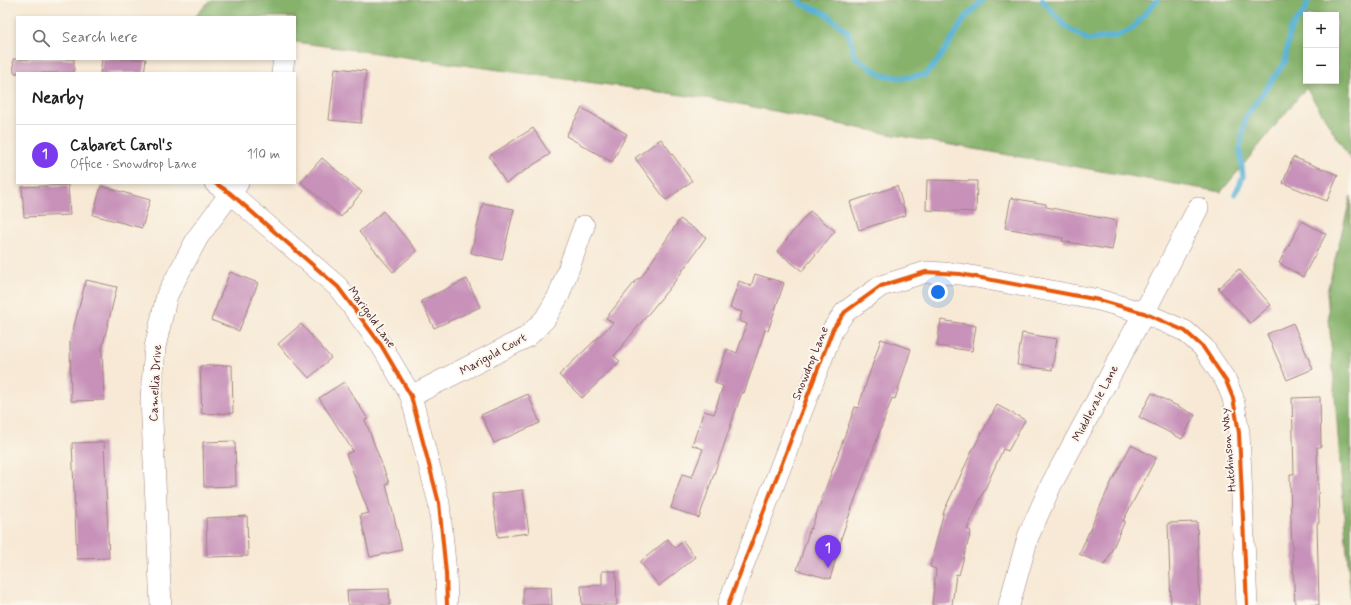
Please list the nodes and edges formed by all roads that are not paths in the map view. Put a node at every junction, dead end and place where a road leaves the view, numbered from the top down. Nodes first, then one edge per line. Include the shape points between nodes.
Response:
1 (284, 60) edge
2 (282, 72) edge
3 (228, 186) edge
4 (1198, 208) dead end
5 (584, 226) dead end
6 (1144, 313) junction
7 (412, 396) junction
8 (161, 605) edge
9 (447, 605) edge
10 (728, 605) edge
11 (1009, 605) edge
12 (1247, 605) edge

1 - 2 street
3 - 7 street, Marigold Lane via 338,287 381,345
3 - 8 street, Camellia Drive via 167,295 155,347 151,399
4 - 6 street, Middlevale Lane
5 - 7 street, Marigold Court via 559,295 545,319 527,337
6 - 10 street, Snowdrop Lane via 1099,300 960,274 926,272 881,286 845,312 833,330
6 - 11 street, Middlevale Lane via 1051,485 1028,537
6 - 12 street, Hutchinson Way via 1185,331 1203,347 1226,381 1233,398 1239,433
7 - 9 street, Marigold Lane via 439,503

